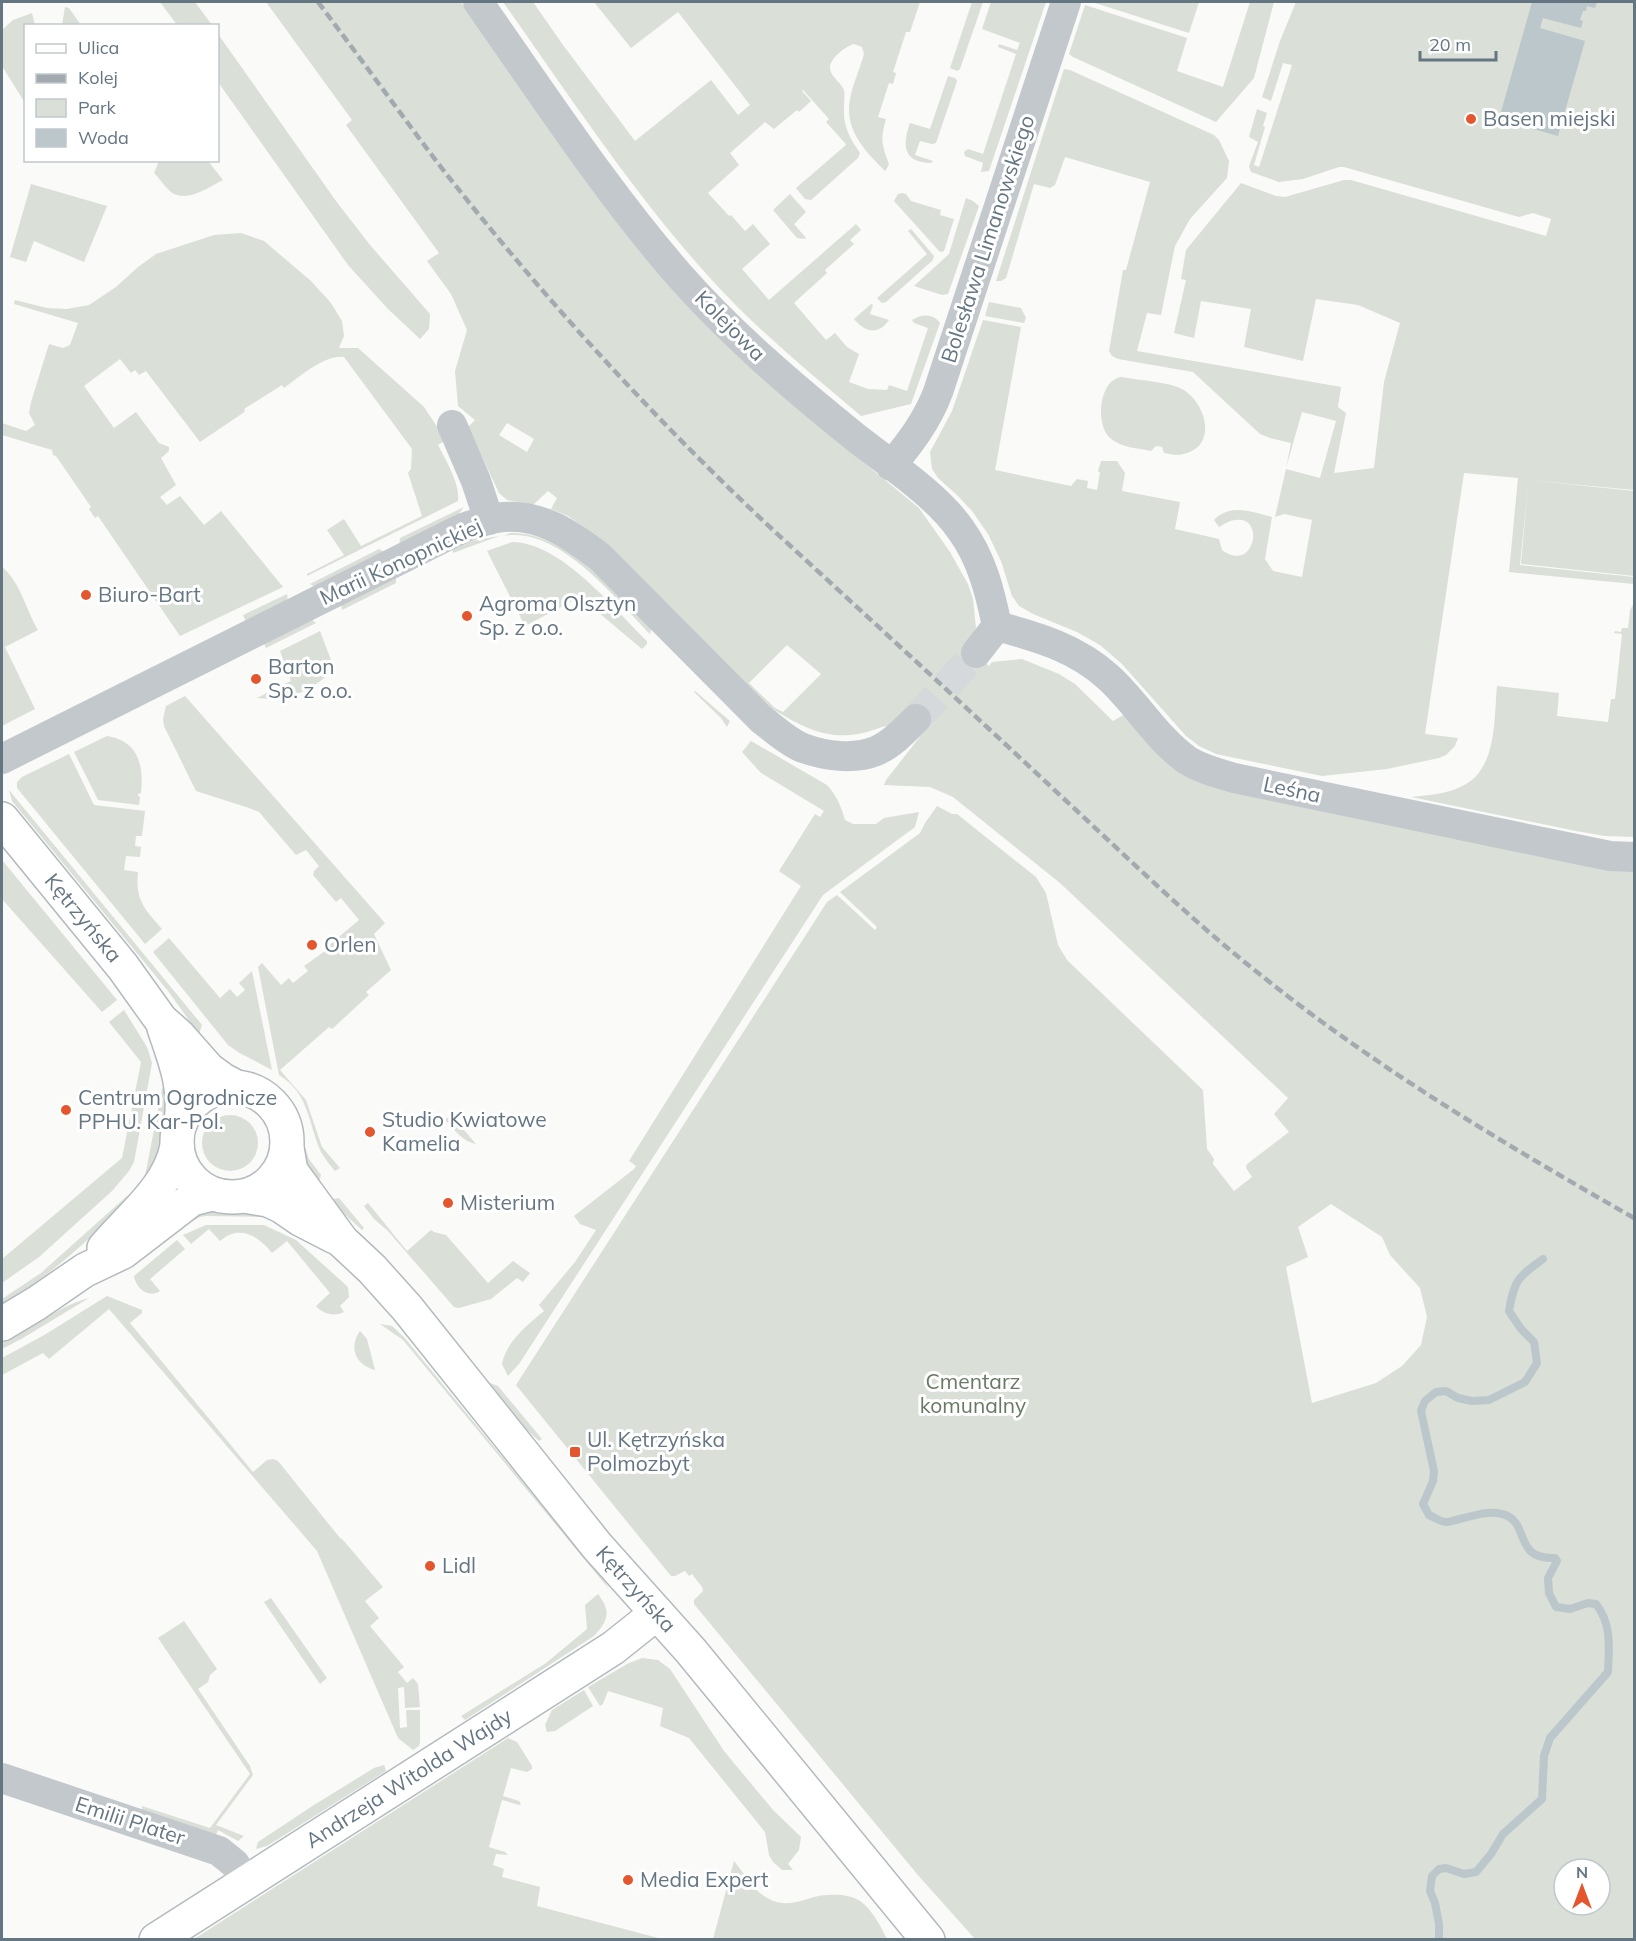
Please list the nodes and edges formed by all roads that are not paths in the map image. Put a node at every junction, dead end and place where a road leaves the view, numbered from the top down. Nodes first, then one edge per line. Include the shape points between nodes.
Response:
1 (478, 2) edge
2 (1066, 2) edge
3 (452, 425) dead end
4 (891, 466) junction
5 (489, 520) junction
6 (997, 626) junction
7 (976, 653) tunnel mouth
8 (916, 719) tunnel mouth
9 (2, 759) edge
10 (2, 819) edge
11 (1635, 857) edge
12 (161, 1020) junction
13 (237, 1088) junction
14 (179, 1134) junction
15 (287, 1148) junction
16 (228, 1195) junction
17 (342, 1241) junction
18 (85, 1270) junction
19 (2, 1324) edge
20 (657, 1613) junction
21 (2, 1778) edge
22 (245, 1883) junction
23 (156, 1940) edge
24 (928, 1940) edge

1 - 4 street, Kolejowa via 598,170 680,275 766,362
2 - 4 street, Bolesława Limanowskiego via 933,405
3 - 5 street
4 - 6 street, Kolejowa via 935,502 960,529 983,571
5 - 8 street, Marii Konopnickiej via 536,520 577,539 600,557 761,718 802,747 856,756 877,751
5 - 9 street, Marii Konopnickiej via 463,528
6 - 7 street
6 - 11 street, Leśna via 1050,641 1091,663 1109,677 1170,746 1206,770 1570,848
10 - 12 main road, Kętrzyńska via 123,967
12 - 13 main road, Kętrzyńska via 215,1076
12 - 14 main road, Kętrzyńska via 181,1083
13 - 14 main road via 203,1095 186,1111
13 - 15 main road via 262,1096 275,1108 283,1122
14 - 16 main road via 182,1166 188,1175 195,1183
14 - 18 main road via 174,1160 163,1182
15 - 16 main road via 273,1179 255,1192
15 - 17 main road, Kętrzyńska via 291,1171
16 - 17 main road, Kętrzyńska via 268,1200
16 - 18 main road via 192,1199 123,1252
17 - 20 main road, Kętrzyńska via 407,1308 524,1457
18 - 19 main road
20 - 22 main road, Andrzeja Witolda Wajdy via 613,1648
20 - 24 main road, Kętrzyńska
21 - 22 street, Emilii Plater via 219,1851 235,1864
22 - 23 main road, Andrzeja Witolda Wajdy

